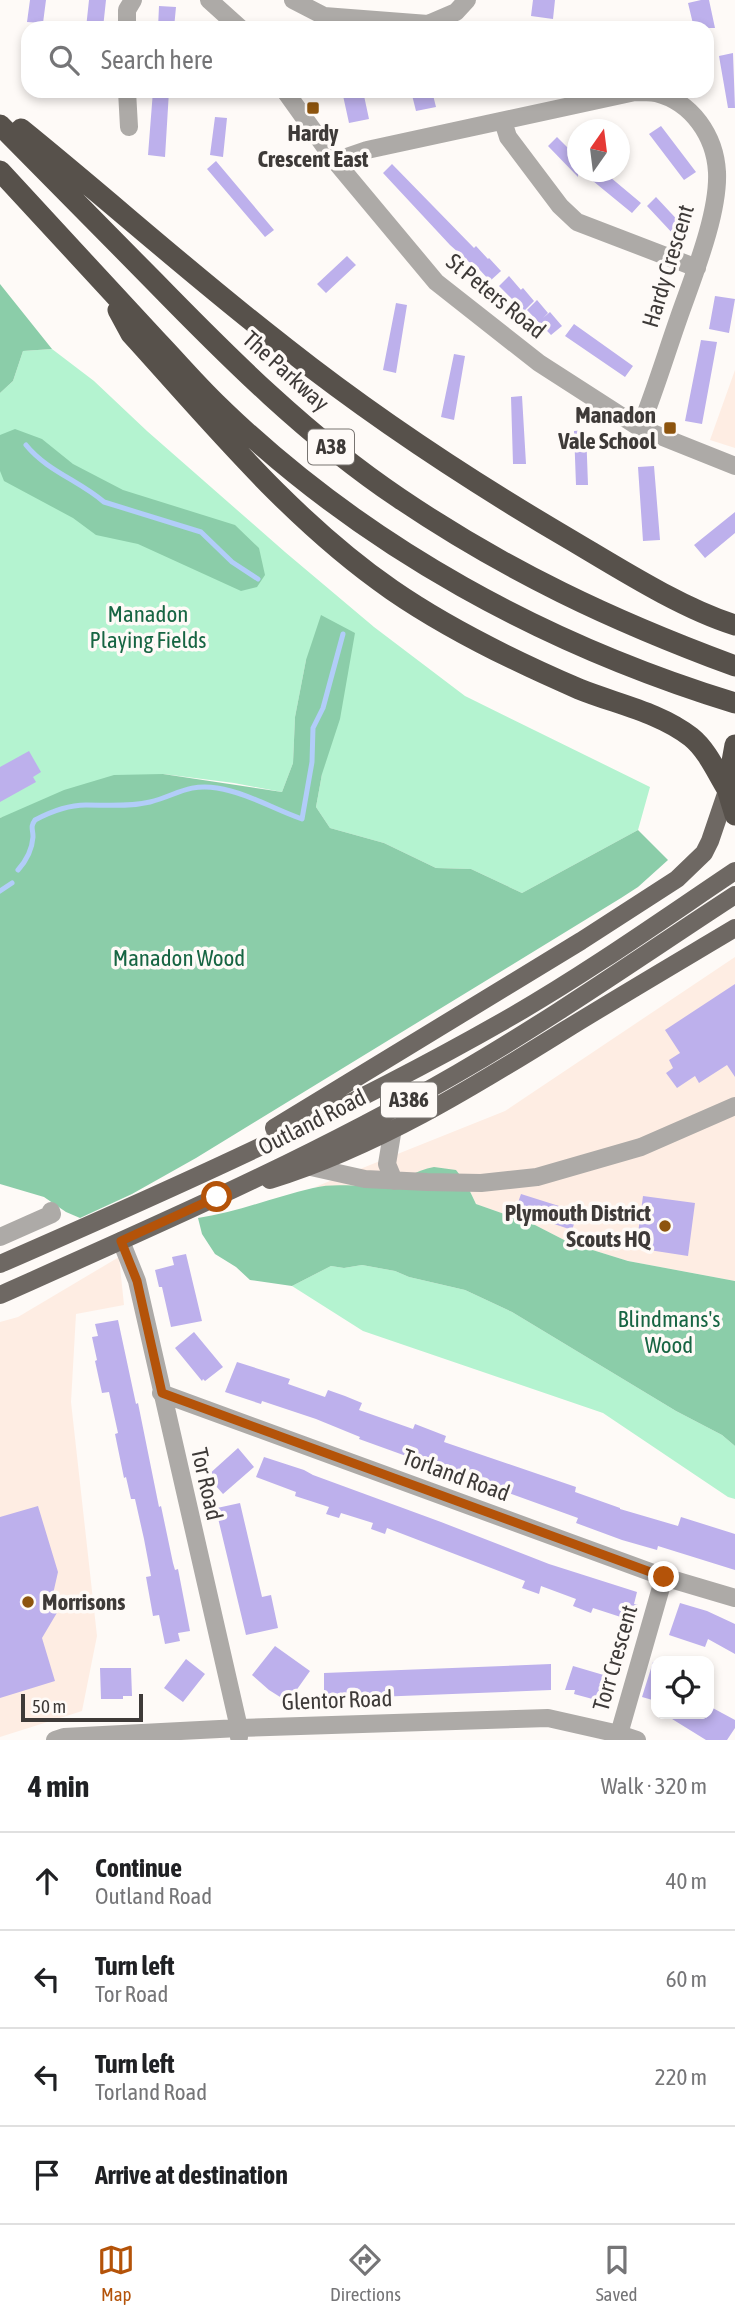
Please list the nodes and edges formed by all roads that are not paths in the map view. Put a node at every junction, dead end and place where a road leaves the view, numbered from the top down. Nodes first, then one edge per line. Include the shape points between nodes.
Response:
1 (134, 0) edge
2 (209, 0) edge
3 (293, 0) edge
4 (467, 0) edge
5 (127, 21) edge
6 (232, 21) edge
7 (389, 21) edge
8 (435, 21) edge
9 (127, 98) edge
10 (290, 98) edge
11 (607, 98) edge
12 (666, 98) edge
13 (0, 112) edge
14 (502, 121) junction
15 (0, 125) edge
16 (129, 127) dead end
17 (335, 161) junction
18 (0, 170) edge
19 (696, 268) junction
20 (107, 288) junction
21 (640, 428) junction
22 (735, 466) edge
23 (735, 625) edge
24 (735, 666) edge
25 (735, 703) edge
26 (735, 745) edge
27 (727, 790) junction
28 (735, 815) edge
29 (735, 871) edge
30 (735, 895) edge
31 (735, 928) edge
32 (735, 1106) edge
33 (393, 1128) junction
34 (312, 1167) junction
35 (194, 1178) junction
36 (394, 1181) junction
37 (217, 1197) junction
38 (51, 1211) dead end
39 (0, 1237) edge
40 (121, 1241) junction
41 (0, 1264) edge
42 (0, 1295) edge
43 (162, 1393) junction
44 (664, 1577) junction
45 (735, 1598) edge
46 (239, 1734) edge
47 (619, 1734) junction
48 (55, 1740) edge
49 (637, 1740) edge

1 - 5 street
2 - 6 street
3 - 7 street via 324,16
4 - 8 street via 456,12
9 - 16 street
10 - 17 street, St Peters Road
11 - 14 street, Hardy Crescent
12 - 19 street, Hardy Crescent via 687,108 704,127 717,172 709,226
13 - 23 highway, A38 via 285,348 404,435 580,546 687,605
14 - 17 street, Hardy Crescent
14 - 19 street via 508,137 577,222
15 - 24 highway, The Parkway / A38 via 271,395 398,497 539,583 659,638
17 - 21 street, St Peters Road via 436,282 539,363
18 - 20 highway, A38
19 - 21 street, Hardy Crescent
20 - 25 highway, A38 via 223,411 358,521 510,613 679,686
20 - 27 highway, A38 via 131,334 272,490 355,563 449,626 582,690 677,728 698,743
21 - 22 street, St Peters Road
26 - 27 highway
27 - 28 highway
27 - 35 main road via 704,853 677,879 582,942
29 - 35 main road, Outland Road / A386 via 513,1016 360,1098
30 - 37 main road, Outland Road / A386 via 459,1073
31 - 33 main road via 481,1082
32 - 36 street, Outland Road via 642,1147 537,1177 481,1183
33 - 34 main road
33 - 36 street, Outland Road via 387,1164
34 - 36 street, Outland Road
34 - 37 main road
35 - 41 main road, Outland Road / A386
37 - 40 main road, Outland Road / A386
38 - 39 street
40 - 42 main road, Outland Road / A386
40 - 43 street, Tor Road via 137,1281
43 - 44 street, Torland Road
43 - 46 street, Tor Road
44 - 45 street, Torland Road
44 - 47 street, Torr Crescent
46 - 47 street, Glentor Road via 548,1718
46 - 48 street, Glentor Road
47 - 49 street, Torr Crescent

